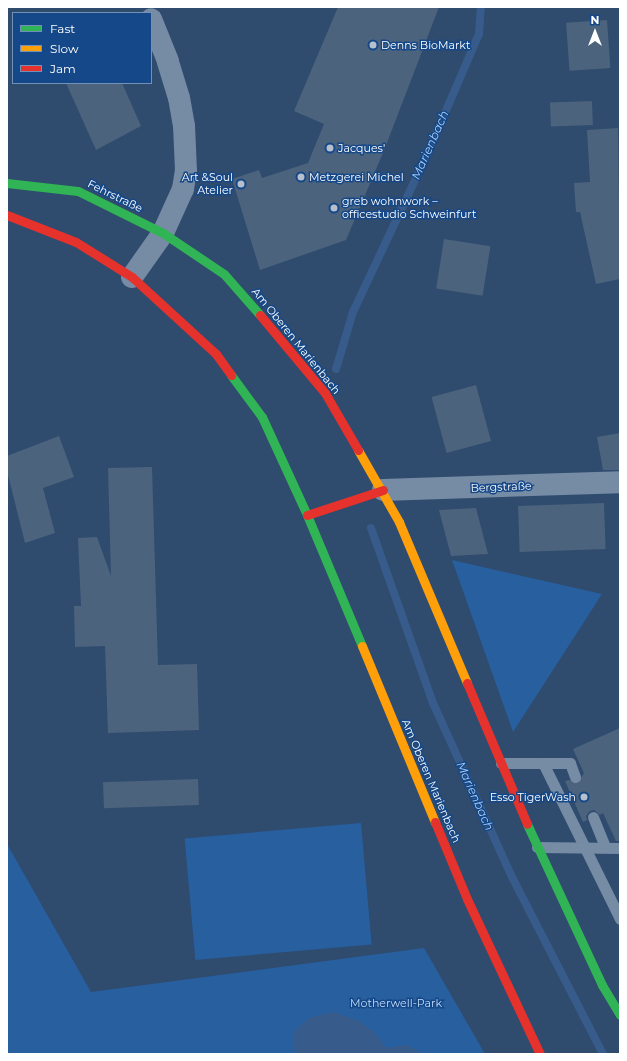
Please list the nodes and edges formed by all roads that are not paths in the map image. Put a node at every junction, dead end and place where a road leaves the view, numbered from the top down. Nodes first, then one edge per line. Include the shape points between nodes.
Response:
1 (152, 21) edge
2 (7, 183) edge
3 (7, 215) edge
4 (163, 233) junction
5 (132, 277) junction
6 (620, 482) edge
7 (383, 490) junction
8 (307, 515) junction
9 (501, 764) junction
10 (543, 764) junction
11 (575, 776) dead end
12 (593, 818) dead end
13 (537, 847) junction
14 (584, 847) junction
15 (605, 847) junction
16 (619, 848) dead end
17 (620, 919) edge
18 (620, 1015) edge
19 (540, 1054) edge

1 - 4 street via 179,98 186,154 183,189
2 - 4 main road, Fehrstraße via 78,191
3 - 5 main road via 76,242
4 - 5 street
4 - 7 main road, Am Oberen Marienbach via 224,274 273,329 325,393
5 - 8 main road, Am Oberen Marienbach via 181,320 232,374 262,417
6 - 7 street, Bergstraße
7 - 8 main road
7 - 9 main road, Am Oberen Marienbach via 399,522
8 - 19 main road, Am Oberen Marienbach via 467,898
9 - 10 lane
9 - 13 main road, Am Oberen Marienbach
10 - 11 lane via 570,764
10 - 14 lane
12 - 15 lane
13 - 14 lane
13 - 18 main road, Am Oberen Marienbach via 602,985
14 - 15 lane
14 - 17 lane
15 - 16 lane

